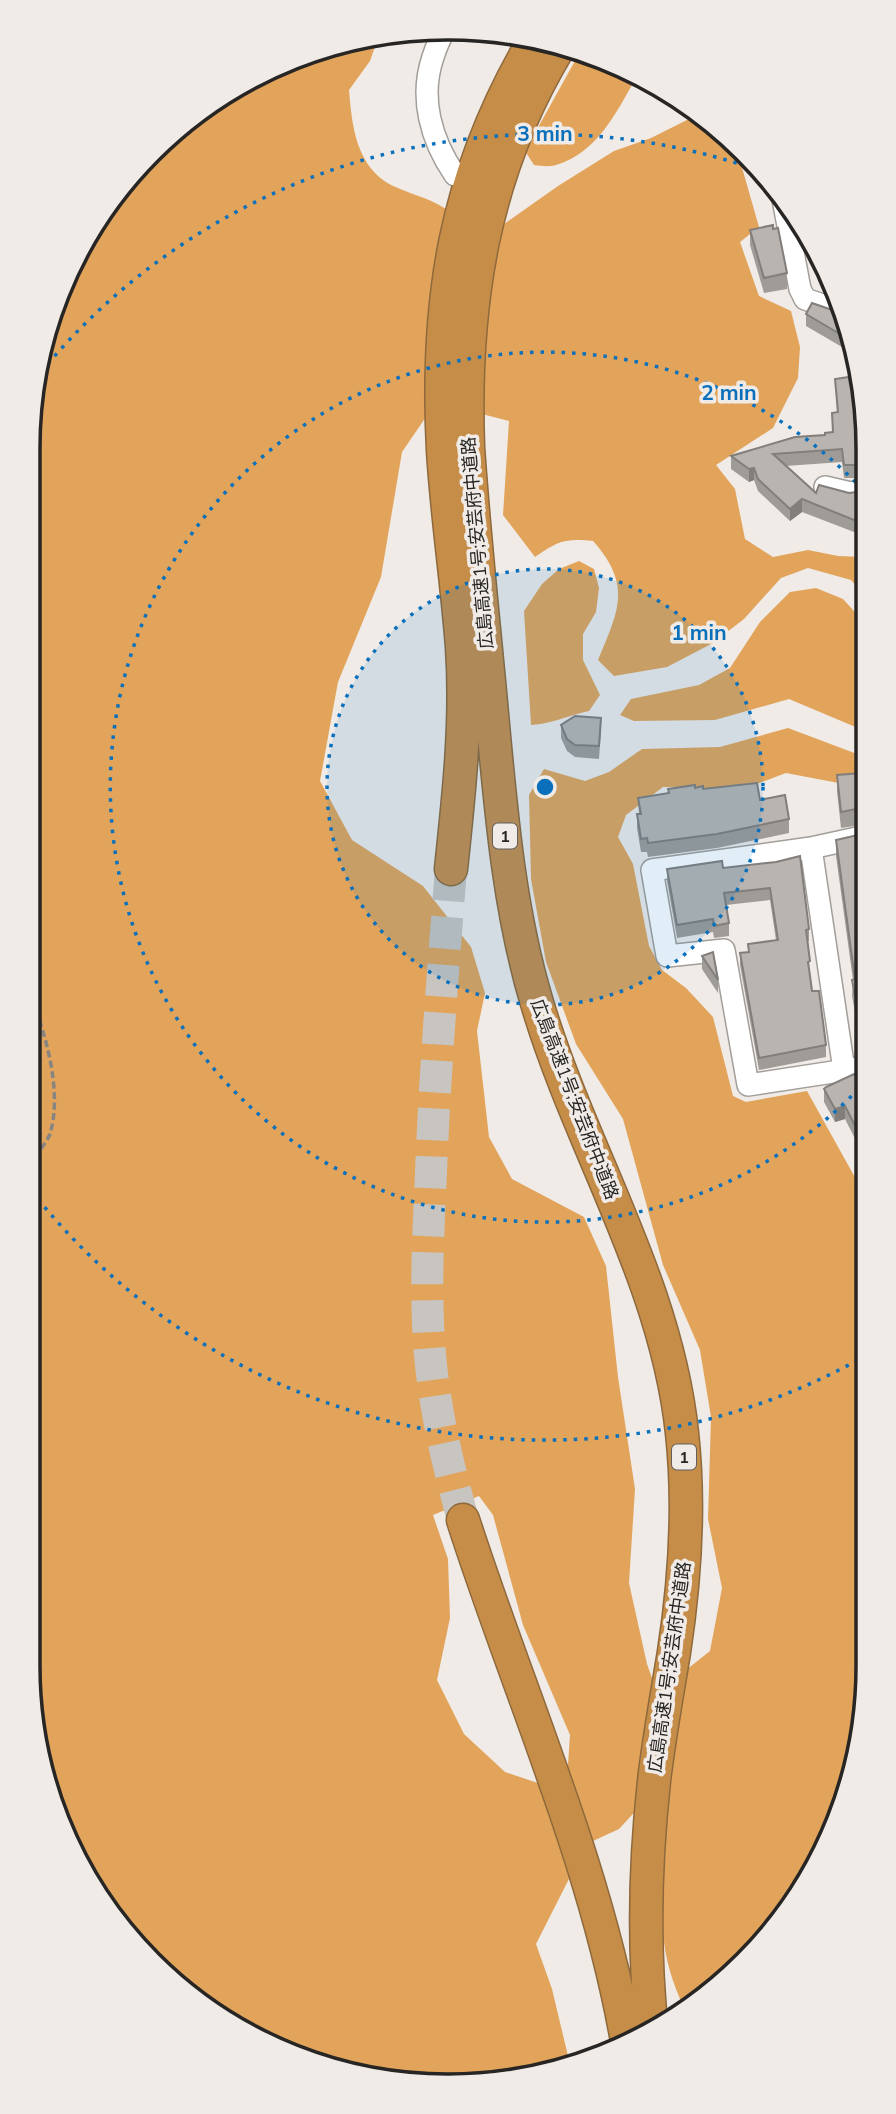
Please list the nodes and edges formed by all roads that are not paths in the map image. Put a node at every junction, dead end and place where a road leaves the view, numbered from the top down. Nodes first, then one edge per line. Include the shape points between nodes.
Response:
1 (441, 40) edge
2 (530, 49) edge
3 (555, 54) edge
4 (502, 132) junction
5 (455, 174) dead end
6 (787, 221) edge
7 (831, 308) edge
8 (456, 449) junction
9 (825, 487) edge
10 (856, 492) edge
11 (856, 838) edge
12 (811, 848) junction
13 (451, 869) tunnel mouth
14 (856, 1068) edge
15 (844, 1070) junction
16 (463, 1520) tunnel mouth
17 (651, 2020) edge
18 (625, 2033) edge

1 - 5 street via 429,68 426,101 441,154
2 - 4 highway, 広島高速1号;安芸府中道路 / 1
3 - 4 highway, 広島高速1号;安芸府中道路 / 1 via 533,95
4 - 8 highway, 広島高速1号;安芸府中道路 / 1 via 468,187 449,266 442,359
6 - 7 street via 805,299
8 - 13 highway, 広島高速1号;安芸府中道路 / 1 via 463,685 461,774
8 - 17 highway, 広島高速1号;安芸府中道路 / 1 via 524,956 549,1041 642,1273 668,1354 682,1432 685,1555 654,1777 646,1901
9 - 10 street
11 - 12 street
12 - 15 street
12 - 15 street via 652,870 667,956 724,950 748,1085
14 - 15 street
16 - 18 highway via 596,1905

